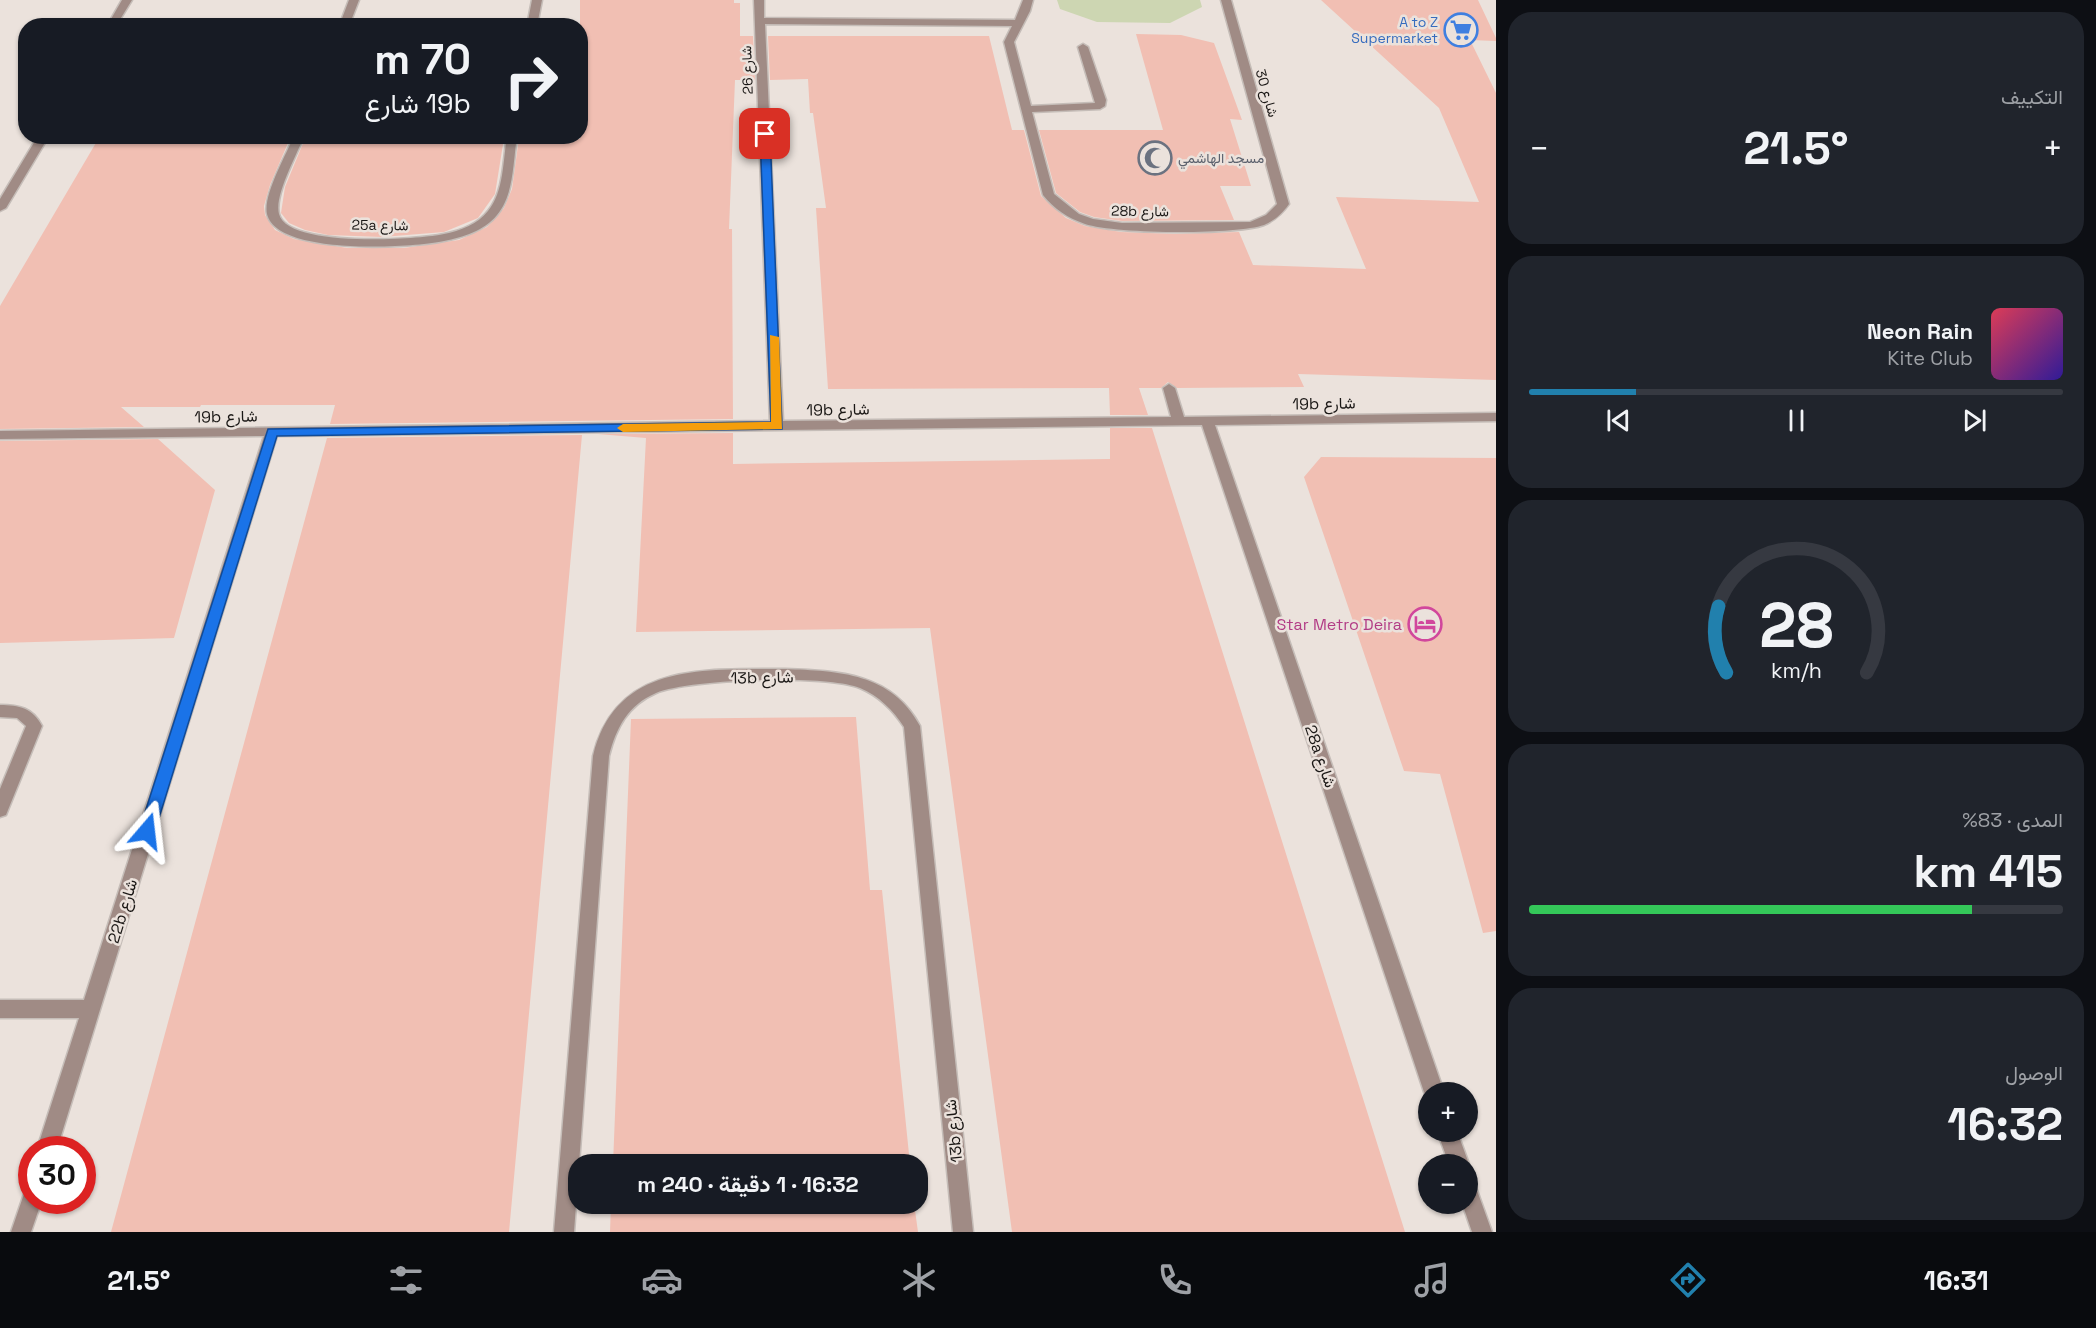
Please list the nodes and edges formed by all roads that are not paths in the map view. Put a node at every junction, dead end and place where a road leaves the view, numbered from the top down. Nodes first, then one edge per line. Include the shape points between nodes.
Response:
1 (127, 0) edge
2 (354, 0) edge
3 (537, 0) edge
4 (759, 0) edge
5 (1028, 0) edge
6 (1226, 0) edge
7 (116, 18) edge
8 (347, 18) edge
9 (534, 18) edge
10 (760, 21) junction
11 (1017, 23) junction
12 (1083, 47) dead end
13 (1026, 109) junction
14 (39, 144) edge
15 (296, 144) edge
16 (510, 144) edge
17 (1282, 194) joint
18 (0, 208) edge
19 (1169, 388) dead end
20 (1496, 417) edge
21 (1179, 421) junction
22 (1207, 421) junction
23 (777, 426) junction
24 (272, 432) junction
25 (0, 435) edge
26 (0, 711) edge
27 (0, 810) edge
28 (0, 1009) edge
29 (91, 1009) junction
30 (1431, 1082) edge
31 (51, 1136) edge
32 (27, 1214) edge
33 (1476, 1214) edge
34 (21, 1232) edge
35 (564, 1232) edge
36 (963, 1232) edge
37 (1482, 1232) edge

1 - 7 street
2 - 8 street
3 - 9 street
4 - 10 street, شارع 26
5 - 11 street, 28b شارع
6 - 17 street, شارع 30
10 - 11 street
10 - 23 street, شارع 26
11 - 13 street, 28b شارع via 1009,42
12 - 13 street via 1100,105
13 - 17 street, 28b شارع via 1049,195 1066,213 1083,220 1121,227 1251,225 1277,213 1283,204
14 - 18 street
15 - 16 street, 25a شارع via 275,198 272,211 277,222 306,238 410,241 459,234 494,212
19 - 21 street
20 - 22 street, 19b شارع
21 - 22 street, 19b شارع
21 - 23 street, 19b شارع
22 - 30 street, 28a شارع
23 - 24 street, 19b شارع
24 - 25 street, 19b شارع
24 - 29 street, 22b شارع
26 - 27 street via 22,713 33,726
28 - 29 street
29 - 31 street, 22b شارع
32 - 34 street
33 - 37 street
35 - 36 street, 13b شارع via 600,768 607,729 625,706 651,688 682,680 830,676 880,691 900,707 912,726

